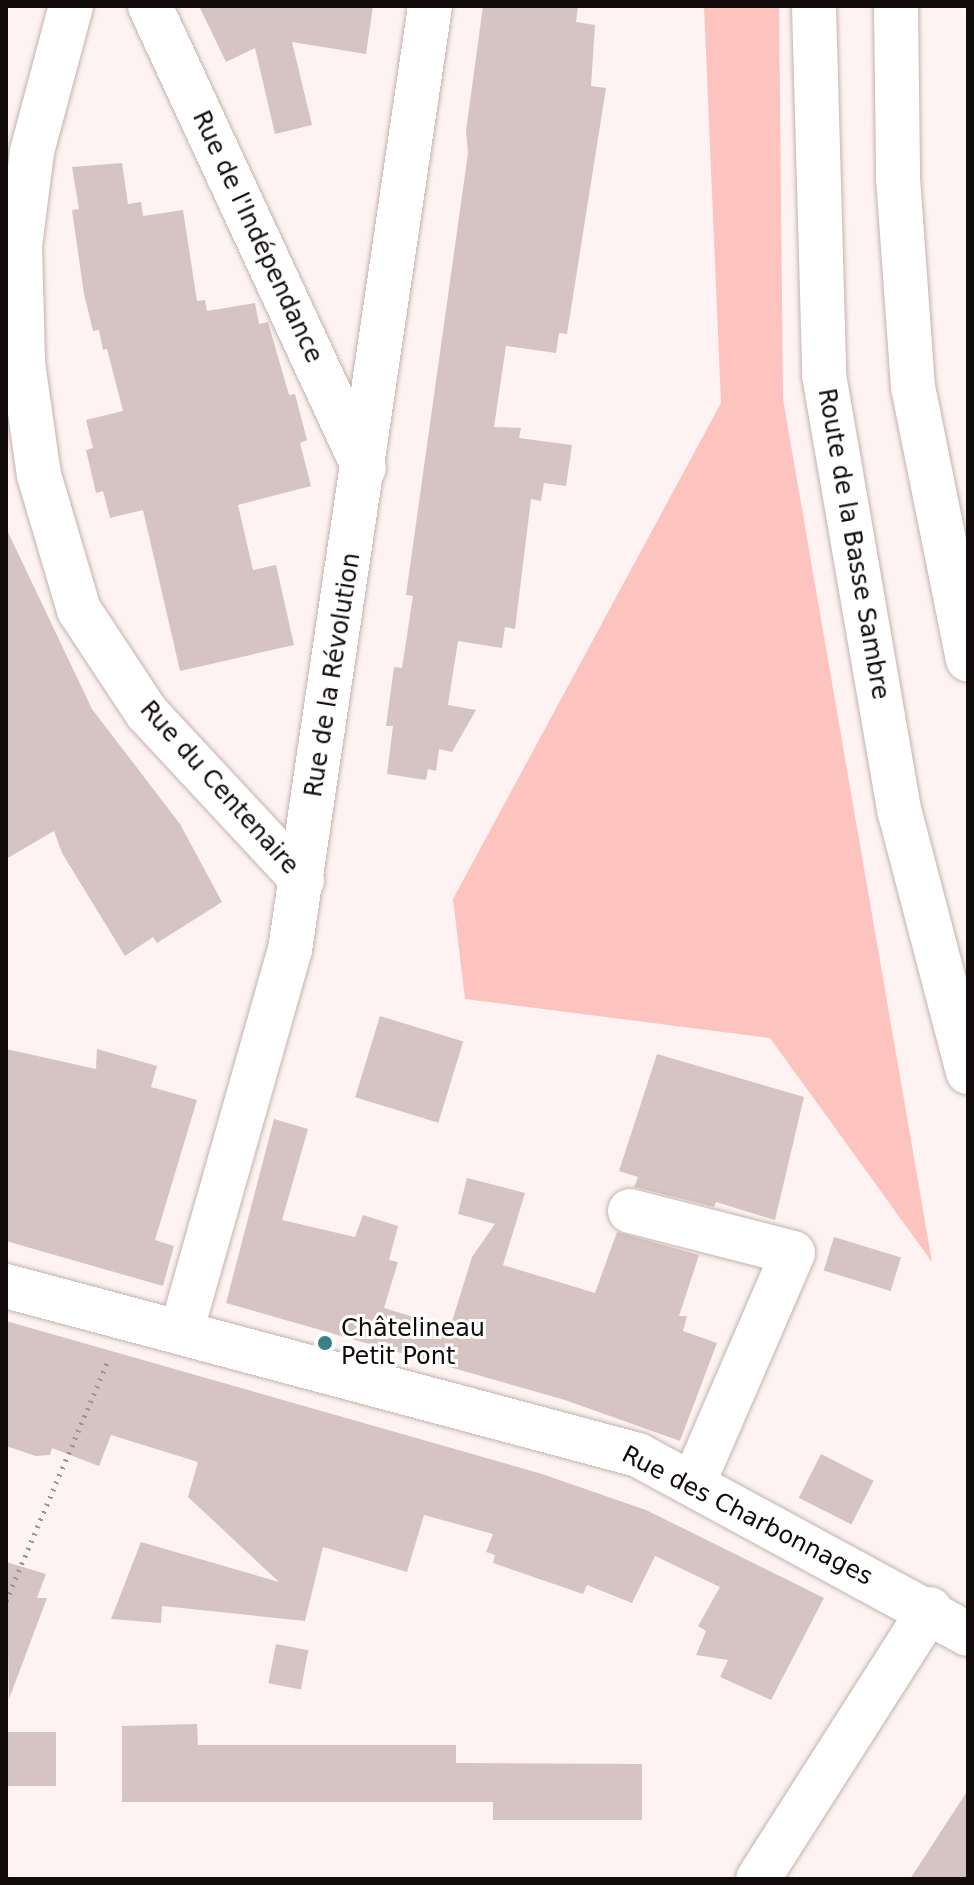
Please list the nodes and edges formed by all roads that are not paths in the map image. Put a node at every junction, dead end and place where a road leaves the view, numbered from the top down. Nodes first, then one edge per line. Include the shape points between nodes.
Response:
1 (71, 6) edge
2 (150, 6) edge
3 (430, 6) edge
4 (814, 6) edge
5 (896, 6) edge
6 (364, 468) junction
7 (968, 659) edge
8 (302, 880) junction
9 (968, 1072) edge
10 (630, 1211) dead end
11 (6, 1286) edge
12 (181, 1332) junction
13 (693, 1484) junction
14 (930, 1609) junction
15 (968, 1634) edge
16 (758, 1879) edge

1 - 8 main road, Rue du Centenaire via 32,152 20,246 23,363 39,475 79,610 147,713
2 - 6 main road, Rue de l'Indépendance
3 - 6 main road, Rue de la Révolution
4 - 9 main road, Route de la Basse Sambre via 824,375 900,813
5 - 7 main road via 898,178 913,387
6 - 8 main road, Rue de la Révolution
8 - 12 main road, Rue de la Révolution via 290,950
10 - 13 main road via 793,1253
11 - 12 main road, Rue des Charbonnages
12 - 13 main road, Rue des Charbonnages via 638,1455
13 - 14 main road, Rue des Charbonnages
14 - 15 main road, Rue des Charbonnages
14 - 16 main road

